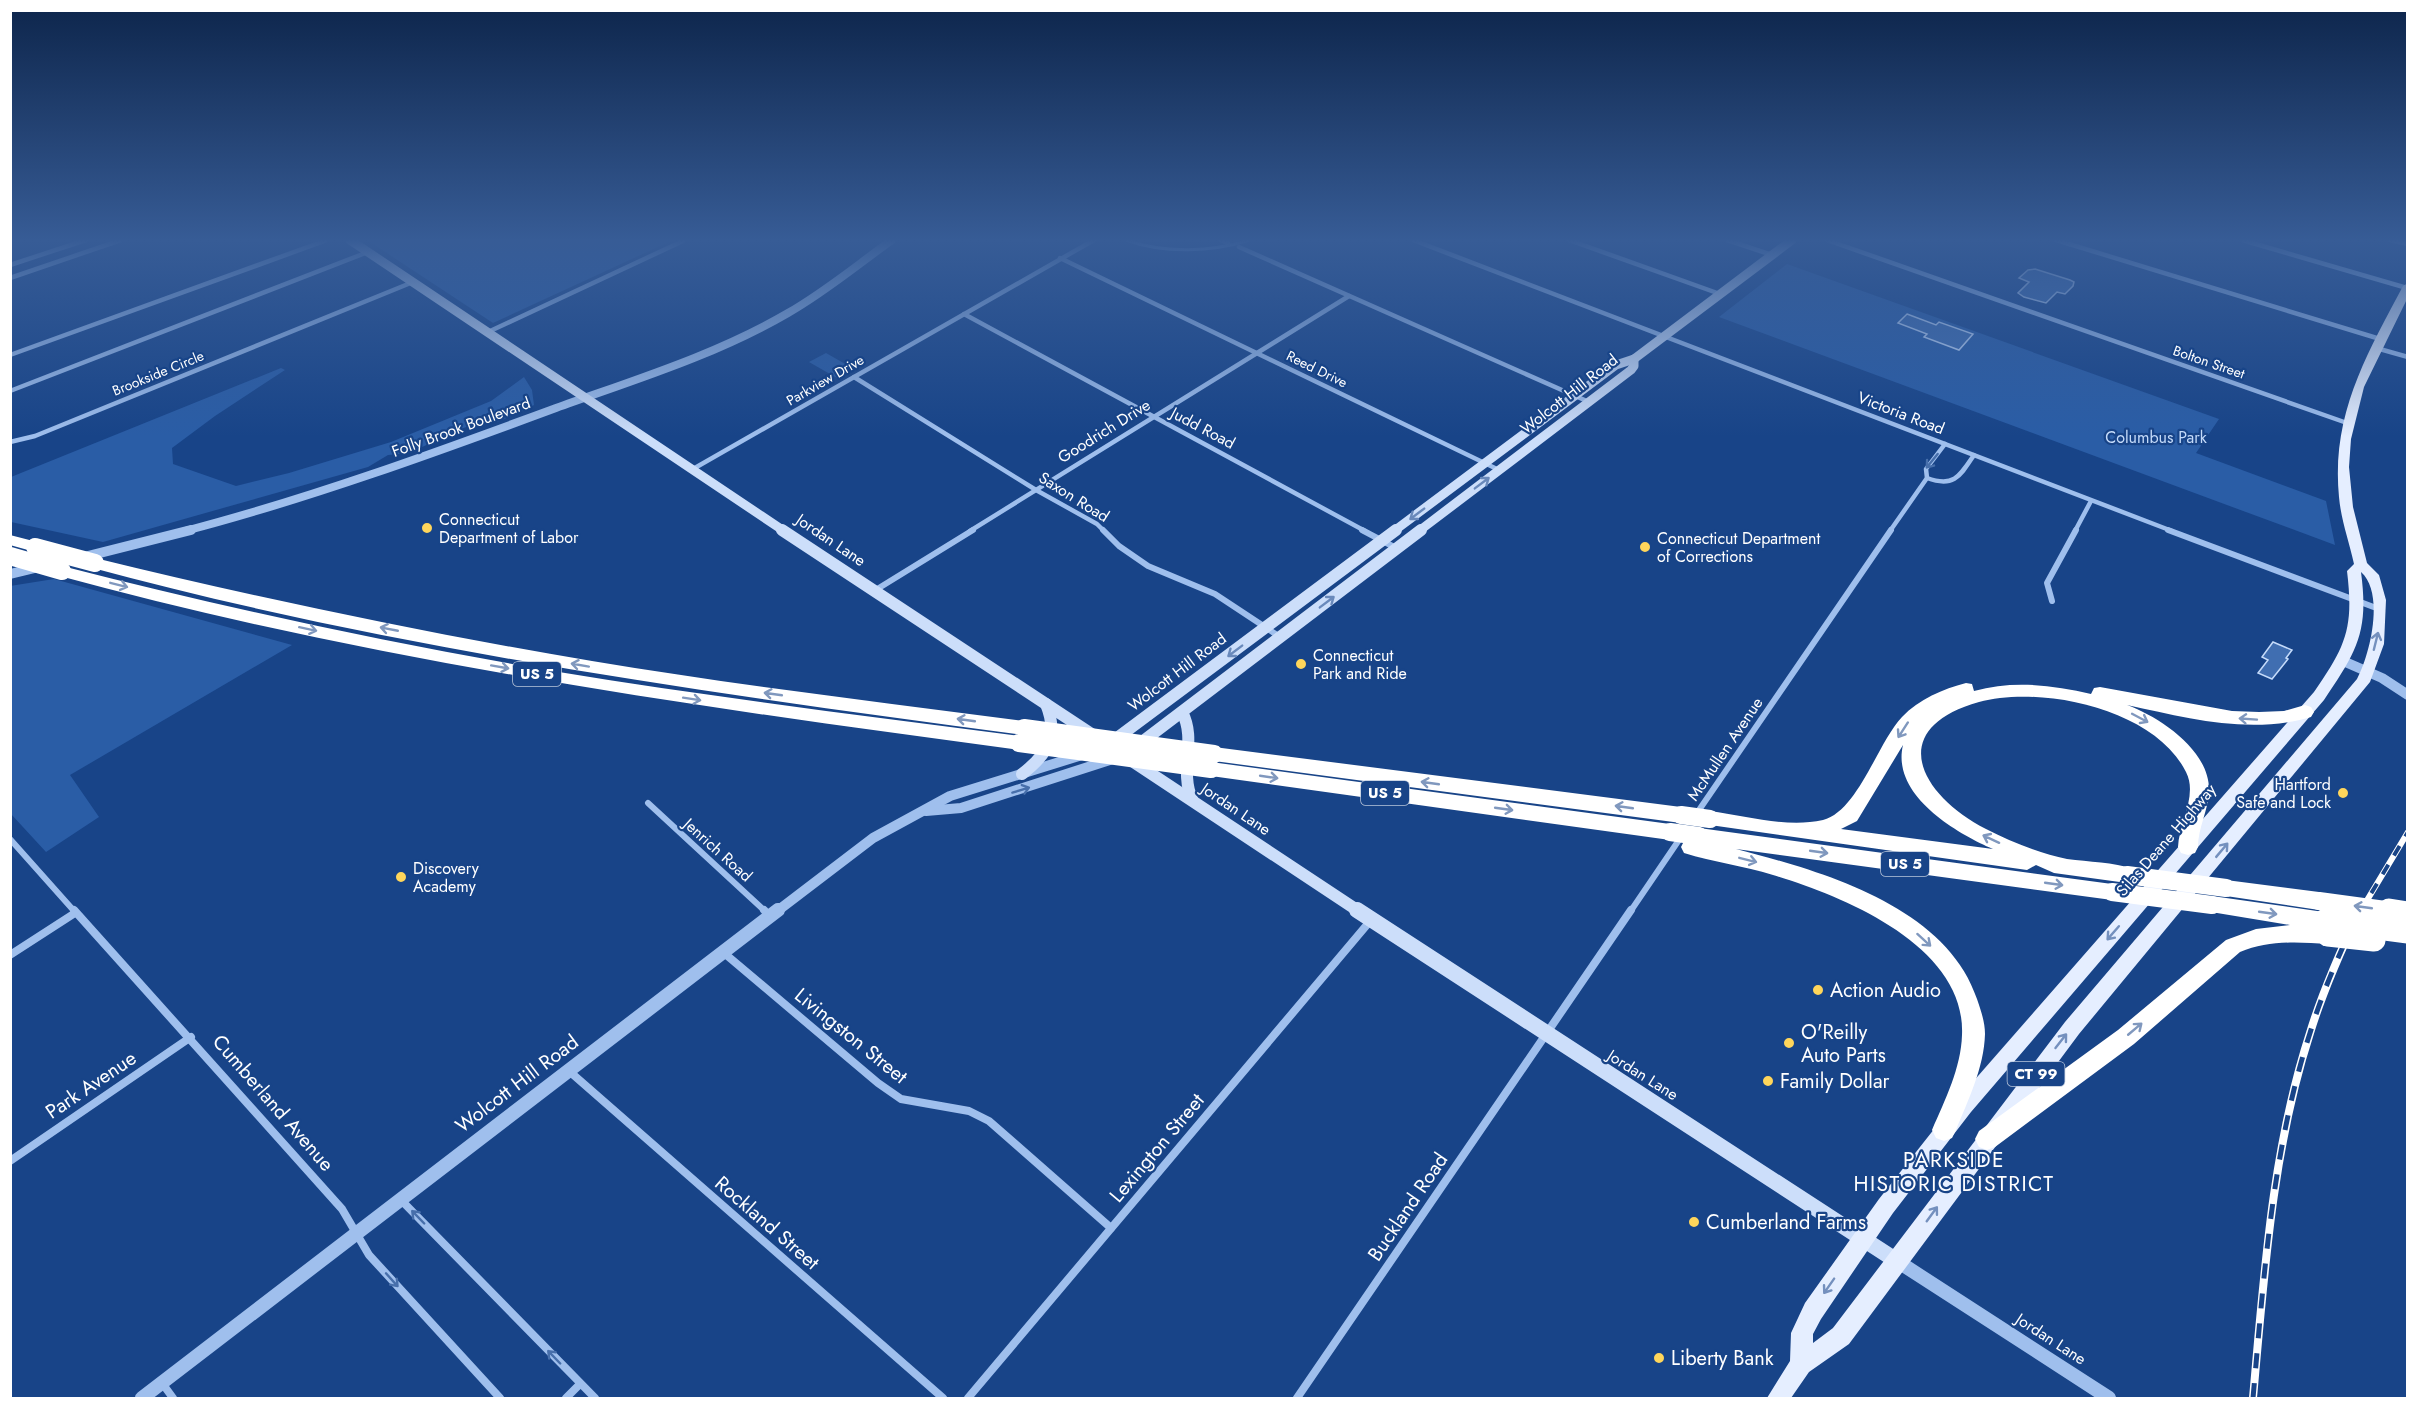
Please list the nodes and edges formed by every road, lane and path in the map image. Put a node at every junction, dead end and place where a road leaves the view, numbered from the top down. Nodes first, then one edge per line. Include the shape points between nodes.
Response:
1 (144, 306) edge
2 (230, 306) edge
3 (354, 306) edge
4 (448, 306) edge
5 (544, 306) edge
6 (798, 306) edge
7 (978, 306) edge
8 (1159, 306) edge
9 (1332, 306) edge
10 (1370, 306) edge
11 (1586, 306) edge
12 (1705, 306) edge
13 (2014, 306) edge
14 (2271, 306) edge
15 (2397, 306) edge
16 (964, 314) junction
17 (488, 332) junction
18 (1665, 336) junction
19 (2378, 343) junction
20 (1256, 353) junction
21 (10, 354) edge
22 (2408, 357) edge
23 (1634, 359) junction
24 (854, 377) junction
25 (10, 391) edge
26 (1575, 396) junction
27 (586, 397) junction
28 (1589, 402) junction
29 (1153, 416) junction
30 (2347, 423) junction
31 (10, 442) edge
32 (1945, 444) junction
33 (1974, 455) junction
34 (1486, 463) junction
35 (693, 469) junction
36 (1499, 471) junction
37 (1927, 478) junction
38 (1036, 490) junction
39 (2091, 501) junction
40 (10, 540) edge
41 (1382, 540) junction
42 (1397, 549) junction
43 (10, 556) edge
44 (2361, 565) junction
45 (10, 574) edge
46 (874, 591) junction
47 (2052, 600) dead end
48 (2359, 603) junction
49 (2379, 609) junction
50 (1266, 628) junction
51 (1280, 637) junction
52 (2343, 661) junction
53 (2368, 672) junction
54 (2408, 695) edge
55 (1046, 704) junction
56 (2309, 708) junction
57 (1182, 712) junction
58 (2336, 714) junction
59 (1022, 736) junction
60 (1107, 744) junction
61 (1123, 755) junction
62 (1213, 761) junction
63 (1022, 774) junction
64 (977, 787) junction
65 (982, 801) junction
66 (648, 803) dead end
67 (1194, 803) junction
68 (923, 812) junction
69 (1792, 830) junction
70 (1700, 834) junction
71 (10, 839) edge
72 (2188, 847) junction
73 (2066, 867) junction
74 (75, 913) junction
75 (2408, 913) edge
76 (771, 916) junction
77 (2324, 919) junction
78 (1371, 920) junction
79 (2408, 932) edge
80 (2408, 944) edge
81 (723, 953) junction
82 (10, 955) edge
83 (1545, 1034) junction
84 (191, 1037) junction
85 (569, 1071) junction
86 (1944, 1131) junction
87 (1987, 1139) junction
88 (10, 1161) edge
89 (401, 1200) junction
90 (1111, 1228) junction
91 (357, 1234) junction
92 (1863, 1239) junction
93 (1897, 1261) junction
94 (1801, 1364) junction
95 (162, 1383) junction
96 (580, 1384) junction
97 (142, 1398) edge
98 (173, 1398) edge
99 (500, 1398) edge
100 (566, 1398) edge
101 (595, 1398) edge
102 (943, 1398) edge
103 (968, 1398) edge
104 (1297, 1398) edge
105 (1778, 1398) edge
106 (2109, 1398) edge

1 - 21 street
2 - 25 street
3 - 31 street, Brookside Circle via 35,436
4 - 17 main road, Jordan Lane
5 - 17 street
6 - 27 street, Folly Brook Boulevard via 690,357
7 - 16 street, Parkview Drive
8 - 20 street, Reed Drive
9 - 20 street, Goodrich Drive
10 - 26 street
11 - 18 street, Victoria Road
12 - 18 main road
13 - 30 street, Bolton Street
14 - 19 street via 2347,329
15 - 19 main road
16 - 24 street, Parkview Drive
16 - 29 street, Judd Road
17 - 27 main road, Jordan Lane
18 - 23 main road
18 - 32 street, Victoria Road
19 - 22 street
19 - 30 main road via 2356,389
20 - 29 street, Goodrich Drive
20 - 34 street, Reed Drive
23 - 26 main road, Wolcott Hill Road via 1620,362
23 - 28 main road, Wolcott Hill Road via 1633,368
24 - 35 street, Parkview Drive
24 - 38 street, Saxon Road
26 - 28 street
26 - 34 main road, Wolcott Hill Road
27 - 35 main road, Jordan Lane
27 - 45 street, Folly Brook Boulevard via 322,491
28 - 36 main road, Wolcott Hill Road
29 - 38 street, Goodrich Drive
29 - 41 street, Judd Road
30 - 44 main road via 2344,489
32 - 33 street, Victoria Road
32 -> 37 street, McMullen Avenue via 1926,469
33 - 37 street via 1959,477 1949,483
33 - 39 street, Victoria Road
34 - 36 street, Reed Drive
34 -> 41 main road, Wolcott Hill Road
35 - 46 main road, Jordan Lane
42 -> 36 main road, Wolcott Hill Road
37 - 83 street, McMullen Avenue
38 - 46 street, Goodrich Drive
38 - 50 street, Saxon Road via 1098,524 1119,546 1148,566 1215,594
39 - 47 street via 2047,583
39 - 48 street, Victoria Road
59 -> 40 highway, US 5, bridge via 515,653 275,606
41 - 42 street, Judd Road
41 - 50 main road, Wolcott Hill Road
51 -> 42 main road, Wolcott Hill Road
43 -> 59 highway, US 5, bridge via 256,618 518,671 708,701
44 - 48 main road, Silas Deane Highway via 2354,571
44 - 49 main road via 2372,575
46 - 55 main road, Jordan Lane
48 - 49 street, Victoria Road
48 - 52 main road, Silas Deane Highway via 2353,639
53 -> 49 main road via 2379,629
50 - 51 street, Saxon Road
50 -> 60 main road, Wolcott Hill Road
51 - 57 main road, Wolcott Hill Road
52 - 53 street
52 - 56 main road, Silas Deane Highway / CT 99
53 - 54 street
53 - 58 main road, CT 99
55 - 60 main road, Jordan Lane
55 - 63 main road via 1053,725 1050,743 1040,760
56 - 58 main road
56 -> 69 highway via 2278,719 2247,720 2054,684 2011,682 1977,686 1943,697 1915,715 1850,816 1827,827
56 - 72 main road, Silas Deane Highway / CT 99
57 - 61 main road, Wolcott Hill Road
57 - 67 main road via 1190,724 1184,783
87 -> 58 main road, CT 99 via 2082,1015
59 - 62 highway, US 5, bridge
60 - 61 main road, Jordan Lane
60 - 63 street, Wolcott Hill Road
65 -> 61 street, Wolcott Hill Road
61 - 67 main road, Jordan Lane
62 -> 70 highway, US 5 via 1559,817 1612,833 1667,837
70 -> 62 highway, US 5, bridge via 1682,815
63 - 64 street, Wolcott Hill Road
64 - 65 street
64 - 68 street, Wolcott Hill Road via 950,796
65 - 68 street, Wolcott Hill Road via 961,808
66 - 76 street, Jenrich Road
67 - 78 main road, Jordan Lane
68 - 76 street, Wolcott Hill Road via 873,838
69 - 70 highway, US 5
69 - 73 highway, US 5
70 -> 77 highway, US 5, bridge
70 -> 86 highway via 1764,864 1854,896 1906,925 1941,957 1964,993 1973,1029 1966,1072
71 - 74 street, Cumberland Avenue
73 -> 72 highway via 1985,837 1935,804 1918,782 1911,761 1913,744 1923,727 1962,701 2011,691 2085,699 2135,716 2174,742 2196,772 2199,800
72 -> 86 main road, Silas Deane Highway / CT 99
73 - 77 highway, US 5, bridge via 2226,888
74 - 82 street
74 - 84 street, Cumberland Avenue
75 -> 77 highway, US 5, bridge
76 - 81 street, Wolcott Hill Road
77 - 79 highway, US 5, bridge
77 - 80 highway, bridge
87 -> 77 highway via 2126,1036 2233,946 2266,935 2294,933
78 - 83 main road, Jordan Lane
78 - 90 street, Lexington Street
81 - 85 street, Wolcott Hill Road
81 - 90 street, Livingston Street via 901,1099 969,1111 989,1120
83 - 92 main road, Jordan Lane
83 - 104 street, Buckland Road
84 - 88 street, Park Avenue
84 - 91 street, Cumberland Avenue via 342,1209
85 - 89 street, Wolcott Hill Road
85 - 102 street, Rockland Street
86 - 92 main road, Silas Deane Highway / CT 99
93 -> 87 main road, CT 99
89 - 91 street, Wolcott Hill Road
96 -> 89 street
90 - 103 street, Lexington Street
91 - 95 street, Wolcott Hill Road
91 -> 99 street, Cumberland Avenue via 369,1255
92 - 93 main road, Jordan Lane
92 -> 94 main road, Silas Deane Highway / CT 99 via 1802,1333
93 - 94 main road, CT 99 via 1841,1336
93 - 106 street, Jordan Lane
94 - 105 main road, CT 99
95 - 97 street, Wolcott Hill Road
95 - 98 street
96 - 100 street
96 - 101 street

